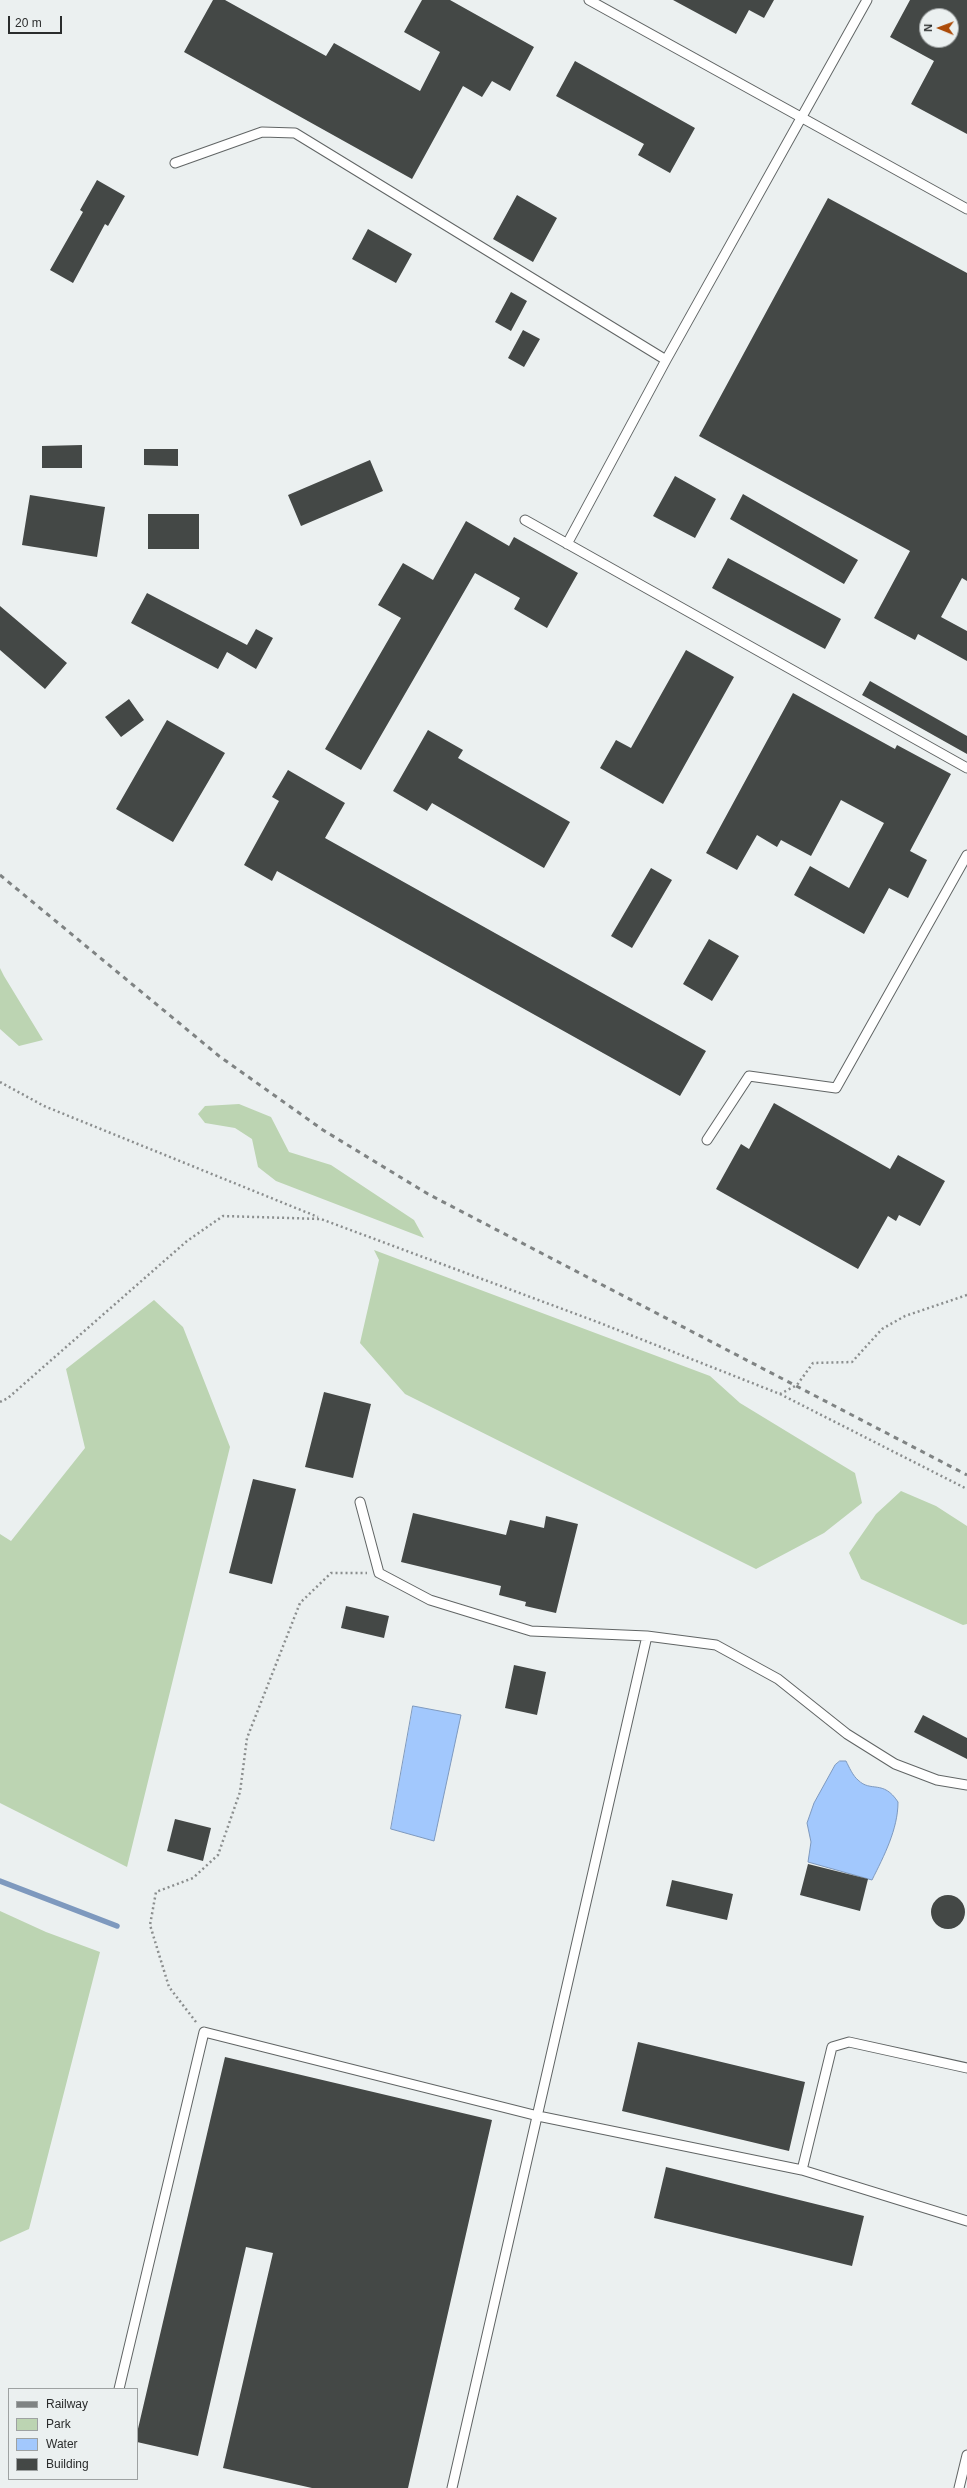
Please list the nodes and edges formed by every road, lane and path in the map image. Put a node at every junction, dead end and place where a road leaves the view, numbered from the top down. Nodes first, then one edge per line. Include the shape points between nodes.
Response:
1 (589, 0) edge
2 (867, 0) edge
3 (802, 117) junction
4 (175, 162) dead end
5 (967, 209) edge
6 (666, 360) junction
7 (525, 520) dead end
8 (567, 544) junction
9 (967, 768) edge
10 (967, 855) edge
11 (0, 1082) edge
12 (707, 1140) dead end
13 (320, 1218) junction
14 (967, 1295) edge
15 (780, 1394) junction
16 (0, 1402) edge
17 (967, 1489) edge
18 (360, 1502) dead end
19 (379, 1573) junction
20 (646, 1636) junction
21 (967, 1785) edge
22 (204, 2032) junction
23 (967, 2068) edge
24 (538, 2116) junction
25 (802, 2170) junction
26 (967, 2221) edge
27 (119, 2388) edge
28 (967, 2455) edge
29 (452, 2488) edge
30 (959, 2488) edge

1 - 3 lane
2 - 3 lane
3 - 5 lane
3 - 6 lane
4 - 6 lane via 262,132 295,133
6 - 8 lane
7 - 8 lane
8 - 9 lane
10 - 12 lane via 836,1088 749,1076
11 - 13 path via 44,1106
13 - 15 path
13 - 16 path via 223,1216 187,1241 8,1398
14 - 15 path via 905,1316 882,1329 852,1362 813,1363 797,1385
15 - 17 path
18 - 19 lane
19 - 20 lane via 430,1600 531,1631
19 - 22 path via 331,1573 300,1603 247,1738 240,1792 218,1855 193,1878 156,1892 150,1924 169,1987
20 - 21 lane via 716,1645 778,1679 847,1734 895,1764 937,1780
20 - 24 lane
22 - 24 lane
22 - 27 lane
23 - 25 lane via 849,2042 832,2047
24 - 25 lane
24 - 29 lane
25 - 26 lane
28 - 30 lane

